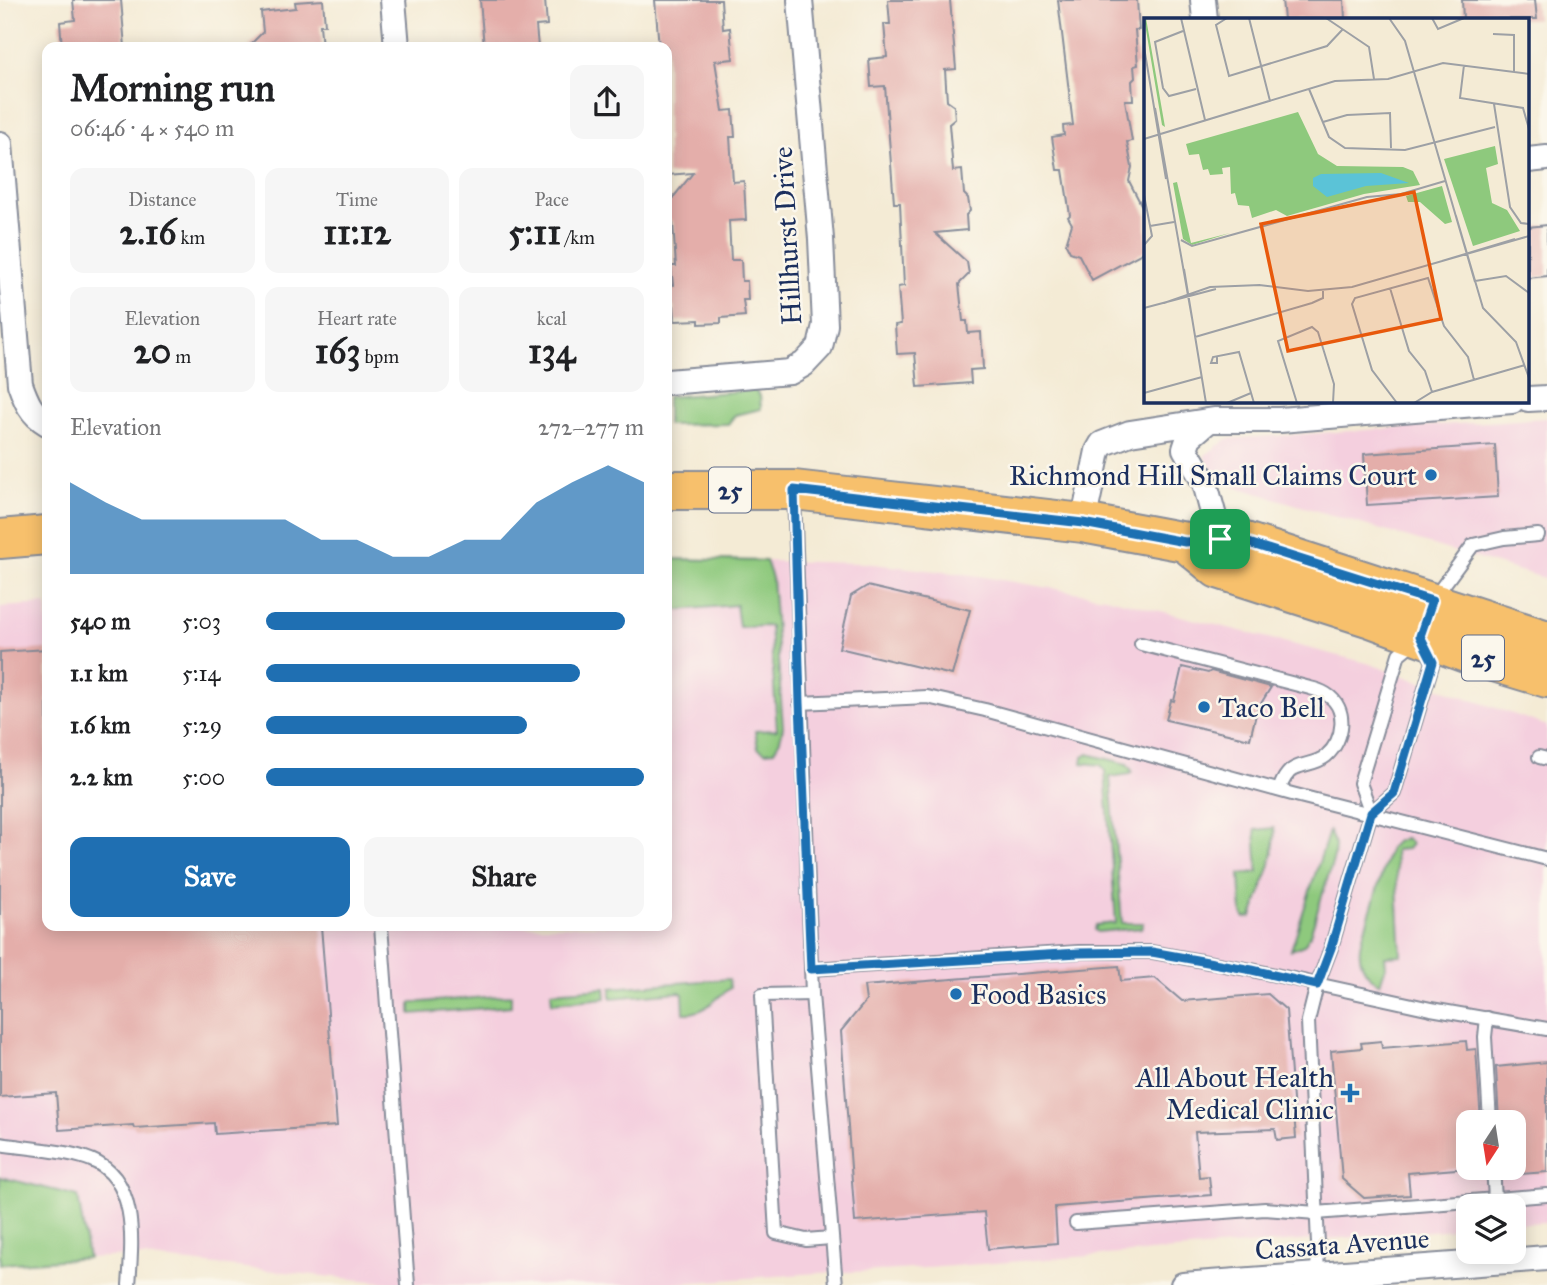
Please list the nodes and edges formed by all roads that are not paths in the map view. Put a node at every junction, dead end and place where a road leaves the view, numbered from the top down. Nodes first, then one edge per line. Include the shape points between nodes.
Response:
1 (393, 0) edge
2 (800, 0) edge
3 (1203, 0) edge
4 (1205, 18) edge
5 (397, 42) edge
6 (0, 144) edge
7 (672, 382) edge
8 (1500, 402) edge
9 (42, 420) edge
10 (1208, 421) junction
11 (672, 489) edge
12 (794, 490) junction
13 (1083, 523) junction
14 (42, 535) edge
15 (1538, 535) dead end
16 (0, 539) edge
17 (1203, 541) junction
18 (1426, 619) junction
19 (1547, 640) edge
20 (1141, 644) dead end
21 (1547, 678) edge
22 (800, 703) junction
23 (1279, 790) junction
24 (1371, 813) junction
25 (1547, 859) edge
26 (381, 931) edge
27 (811, 969) junction
28 (1317, 985) junction
29 (811, 994) junction
30 (1487, 1018) junction
31 (1547, 1029) edge
32 (1489, 1110) edge
33 (0, 1144) edge
34 (1547, 1195) edge
35 (1526, 1197) edge
36 (1456, 1202) edge
37 (1316, 1213) junction
38 (1076, 1223) dead end
39 (831, 1238) junction
40 (1547, 1258) edge
41 (1317, 1276) junction
42 (129, 1285) edge
43 (408, 1285) edge
44 (836, 1285) edge
45 (1183, 1285) edge

1 - 5 street
2 - 7 street, Hillhurst Drive via 821,239 825,325 820,347 790,372
3 - 4 street
6 - 9 street via 20,384 27,404
8 - 10 street via 1280,420
10 - 13 street via 1130,433 1102,444
10 - 17 street via 1189,437 1185,449 1205,483
11 - 12 main road, 25
12 - 13 main road, 25
12 - 22 lane
13 - 17 main road, 25
14 - 16 main road
15 - 18 lane via 1473,545
17 - 18 main road, 25 via 1218,569 1371,618
18 - 19 main road, 25
18 - 21 main road, 25 via 1474,656
18 - 24 lane via 1433,662 1394,793
18 - 24 lane via 1399,654 1360,783
20 - 23 lane via 1310,688 1334,701 1342,718 1339,740 1318,761 1294,768
22 - 23 lane via 927,697
22 - 27 lane
23 - 24 lane
24 - 25 lane
24 - 28 lane
26 - 43 lane
27 - 28 lane via 1152,952
27 - 29 lane
28 - 30 lane
28 - 37 lane via 1308,1027
29 - 39 lane
29 - 39 lane via 762,995 776,1233 806,1240
30 - 31 lane
30 - 32 lane
33 - 42 lane via 88,1158 103,1166 123,1192 129,1209
34 - 35 lane
36 - 37 lane
37 - 38 lane via 1265,1209
37 - 41 lane
39 - 44 lane
40 - 41 street, Cassata Avenue
41 - 45 street, Cassata Avenue

